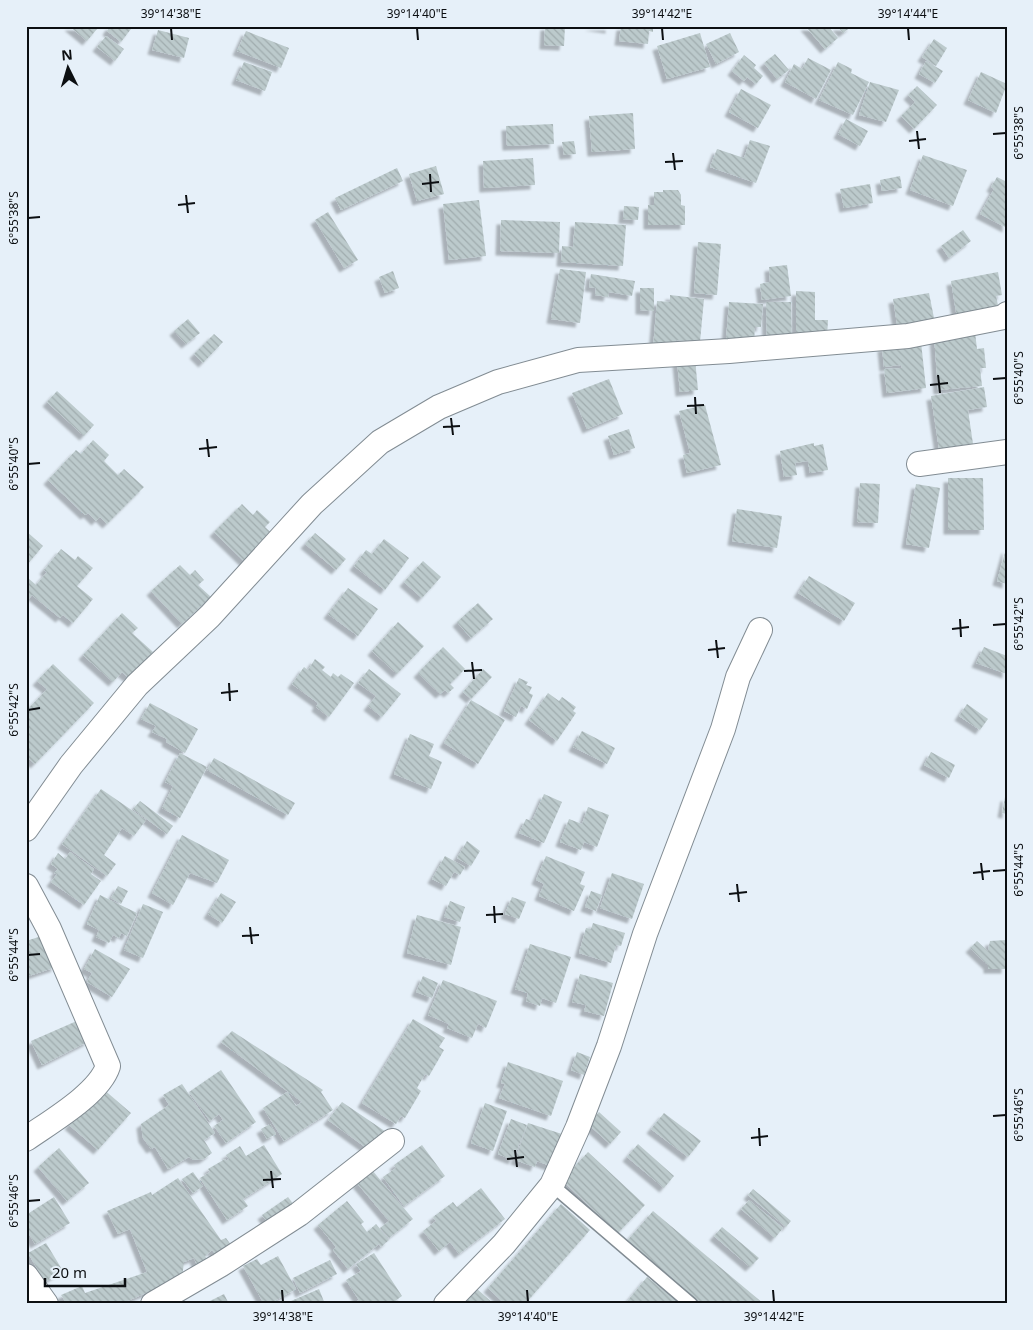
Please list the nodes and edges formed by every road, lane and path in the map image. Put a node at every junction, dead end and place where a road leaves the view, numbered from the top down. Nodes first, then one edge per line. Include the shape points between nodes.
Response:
1 (1007, 314) edge
2 (1007, 452) edge
3 (919, 464) dead end
4 (760, 630) dead end
5 (26, 829) edge
6 (26, 886) edge
7 (26, 1140) edge
8 (392, 1141) dead end
9 (552, 1185) junction
10 (26, 1276) edge
11 (46, 1304) edge
12 (153, 1304) edge
13 (446, 1304) edge
14 (691, 1304) edge

1 - 5 street via 908,336 578,360 498,382 439,407 380,442 312,504 210,616 137,685 71,765
2 - 3 street
4 - 9 street via 738,677 723,729 645,934 609,1046
6 - 7 street via 49,929 108,1066 106,1074 88,1093
8 - 12 street via 299,1214
9 - 13 street via 504,1244
9 - 14 lane
10 - 11 street

